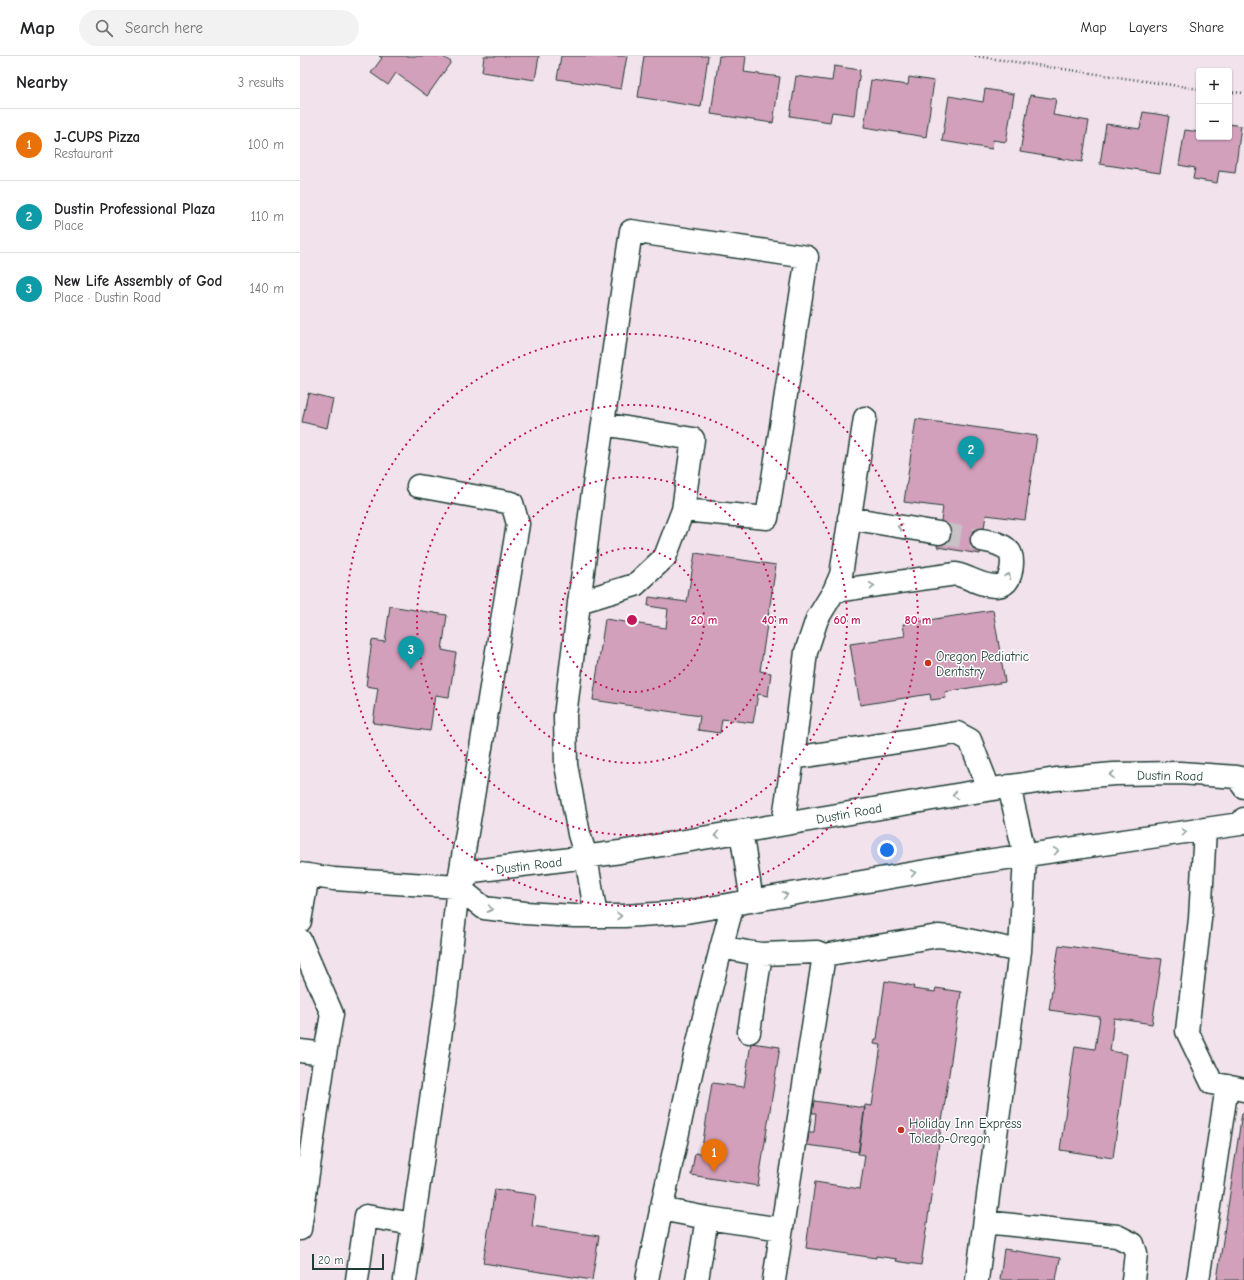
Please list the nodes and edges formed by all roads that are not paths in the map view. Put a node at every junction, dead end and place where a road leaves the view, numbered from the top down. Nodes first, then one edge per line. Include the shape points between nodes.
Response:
1 (865, 418) dead end
2 (603, 424) junction
3 (418, 486) dead end
4 (683, 510) junction
5 (849, 518) junction
6 (939, 533) tunnel mouth
7 (982, 540) tunnel mouth
8 (834, 591) junction
9 (579, 602) junction
10 (793, 758) junction
11 (1244, 787) edge
12 (999, 788) junction
13 (1244, 819) edge
14 (783, 824) junction
15 (1205, 829) junction
16 (741, 831) junction
17 (1025, 856) junction
18 (586, 857) junction
19 (304, 874) edge
20 (458, 888) junction
21 (742, 902) junction
22 (596, 916) junction
23 (300, 921) edge
24 (300, 940) edge
25 (721, 947) junction
26 (1020, 952) junction
27 (761, 954) junction
28 (824, 955) junction
29 (749, 1032) dead end
30 (300, 1051) edge
31 (325, 1054) junction
32 (1235, 1088) edge
33 (661, 1209) junction
34 (707, 1218) junction
35 (985, 1222) junction
36 (413, 1224) junction
37 (300, 1229) edge
38 (782, 1229) junction
39 (357, 1280) edge
40 (405, 1280) edge
41 (647, 1280) edge
42 (697, 1280) edge
43 (774, 1280) edge
44 (978, 1280) edge
45 (1133, 1280) edge
46 (1198, 1280) edge

1 - 5 street
2 - 4 street via 693,439
2 - 4 street via 631,231 807,257 767,518
2 - 9 street
3 - 20 street via 512,503 518,524
4 - 9 street via 665,556 635,585
6 -> 5 street
5 - 8 street via 840,575
8 -> 7 street via 956,574 996,586 1004,583 1010,575 1012,558 1008,550 996,543
8 - 10 street via 816,619 806,652
9 - 18 street via 565,716 566,765
10 - 12 street via 957,733 970,740
10 - 14 street
11 -> 12 street, Dustin Road via 1237,777 1180,773 1114,774 1056,779
12 -> 14 street, Dustin Road
12 - 17 street
13 - 15 street via 1240,824
14 - 16 street, Dustin Road
17 -> 15 street
15 - 32 street via 1200,919 1187,1031 1212,1083
16 -> 18 street, Dustin Road
16 - 21 street
21 -> 17 street
17 - 26 street
18 - 20 street, Dustin Road via 473,871
18 - 22 street
19 - 20 street via 334,879
19 - 23 street
20 -> 22 street via 484,908 525,913
20 - 36 street via 446,996
22 -> 21 street via 686,912
21 - 25 street
24 - 31 street via 332,1014
25 - 27 street
25 - 33 street
26 - 28 street via 938,936
26 - 35 street
27 - 28 street via 817,952
27 - 29 street
28 - 38 street
30 - 31 street
31 - 37 street
32 - 46 street
33 - 34 street
33 - 41 street
34 - 38 street
34 - 42 street
35 - 44 street
35 - 45 street via 1117,1236 1133,1244 1136,1253
36 - 39 street via 366,1216
36 - 40 street
38 - 43 street

